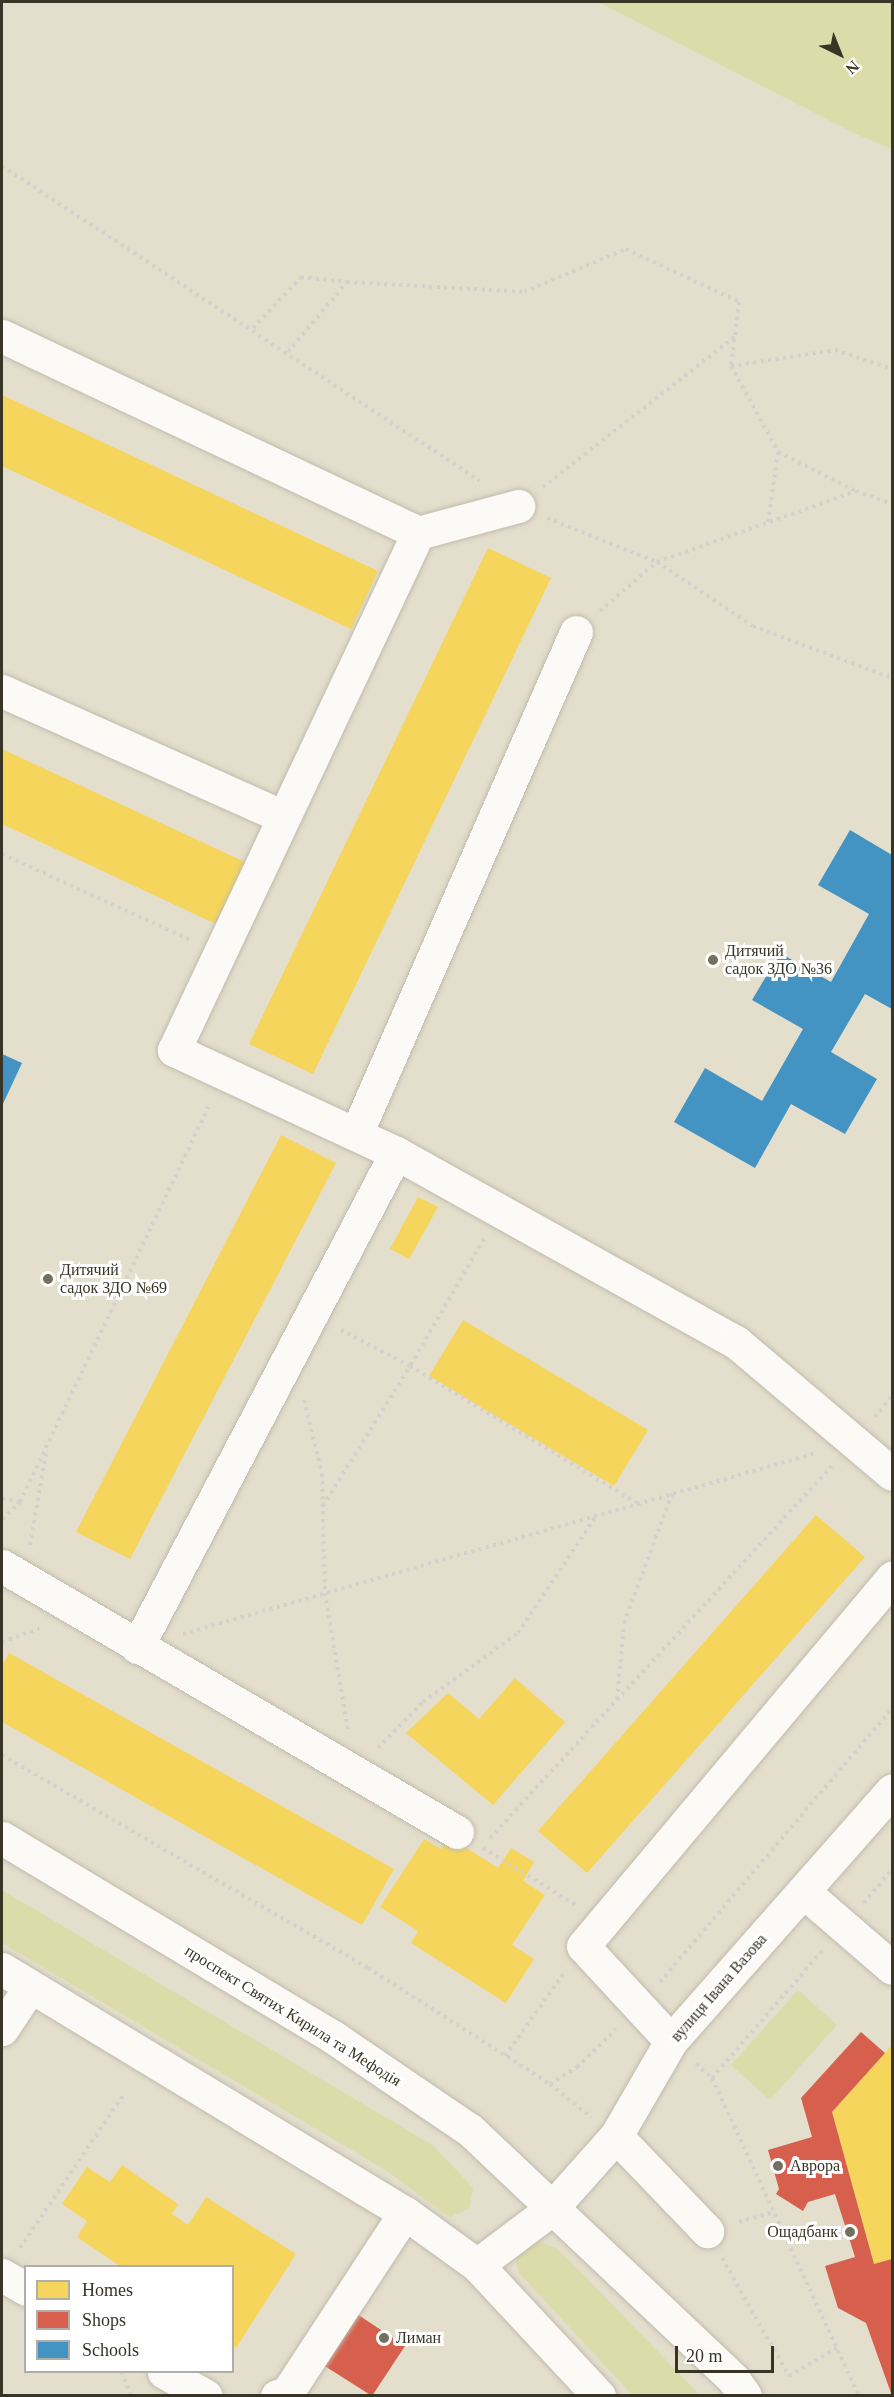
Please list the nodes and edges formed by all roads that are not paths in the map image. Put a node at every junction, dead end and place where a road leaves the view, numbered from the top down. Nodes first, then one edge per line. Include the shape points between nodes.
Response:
1 (2, 336) edge
2 (518, 506) road end
3 (418, 533) junction
4 (576, 632) road end
5 (2, 691) edge
6 (282, 816) junction
7 (356, 1134) junction
8 (396, 1153) junction
9 (892, 1474) edge
10 (15, 1558) edge
11 (892, 1578) edge
12 (137, 1647) junction
13 (892, 1790) edge
14 (2, 1838) edge
15 (469, 1840) road end
16 (804, 1892) junction
17 (892, 1968) edge
18 (2, 1970) edge
19 (30, 1987) junction
20 (2, 2029) edge
21 (671, 2041) junction
22 (616, 2136) junction
23 (550, 2210) junction
24 (405, 2213) junction
25 (707, 2231) road end
26 (8, 2265) edge
27 (477, 2265) junction
28 (24, 2286) edge
29 (166, 2373) edge
30 (284, 2395) edge
31 (206, 2396) edge
32 (599, 2396) edge
33 (745, 2396) edge

1 - 3 street
2 - 3 street
3 - 6 street
4 - 7 street
5 - 6 street
6 - 7 street via 174,1050
7 - 8 street
8 - 9 street via 736,1342
8 - 12 street
10 - 12 street
11 - 21 street via 592,1933 639,2007
12 - 15 street
13 - 16 street, вулиця Івана Вазова
14 - 23 street, проспект Святих Кирила та Мефодія via 342,2043 470,2130
16 - 17 street
16 - 21 street, вулиця Івана Вазова
18 - 19 street
19 - 20 street
19 - 24 street
21 - 22 street, вулиця Івана Вазова
22 - 23 street, вулиця Івана Вазова
22 - 25 street
23 - 27 street, вулиця Івана Вазова
23 - 33 street, проспект Святих Кирила та Мефодія via 735,2380
24 - 27 street
24 - 30 street
26 - 28 street
27 - 32 street
29 - 31 street

